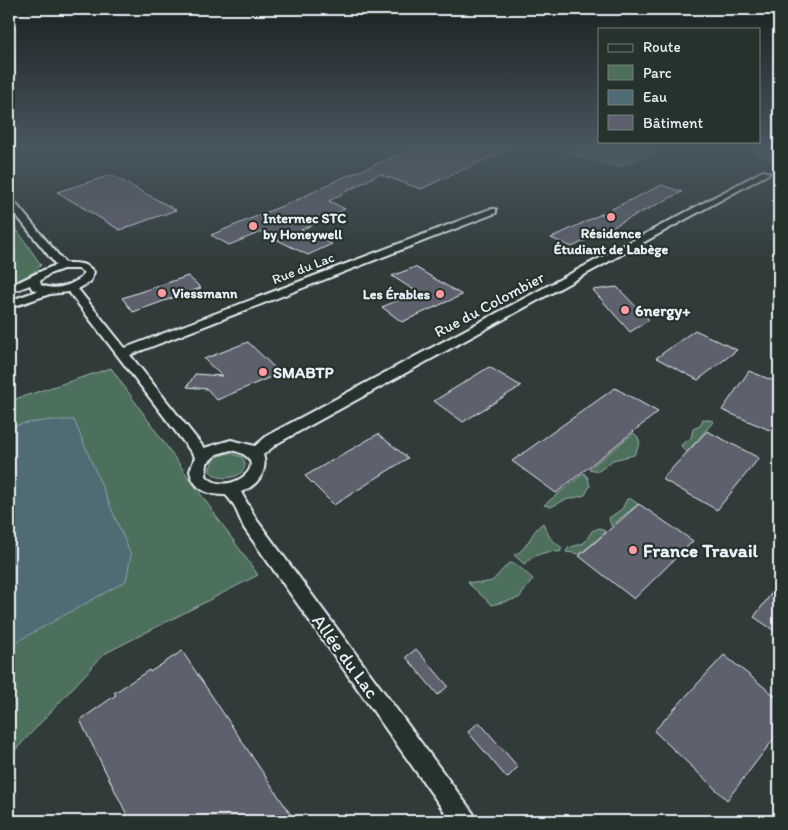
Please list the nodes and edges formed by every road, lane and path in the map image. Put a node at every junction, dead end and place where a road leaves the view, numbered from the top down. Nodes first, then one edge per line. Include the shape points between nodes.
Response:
1 (744, 185) edge
2 (9, 201) edge
3 (493, 212) dead end
4 (62, 266) junction
5 (35, 280) junction
6 (72, 288) junction
7 (9, 290) edge
8 (49, 291) junction
9 (9, 305) edge
10 (123, 353) junction
11 (256, 453) junction
12 (203, 457) junction
13 (230, 489) junction
14 (465, 821) edge

1 - 11 street, Rue du Colombier via 273,439
2 - 4 street
3 - 10 street, Rue du Lac
4 - 5 street
4 - 6 street via 82,266 89,272 86,280
5 - 7 street
5 - 8 street via 36,287
6 - 8 street
6 - 10 street
8 - 9 street
10 - 12 street
11 - 12 street via 241,445 231,445
11 - 13 street via 259,466 256,474
12 - 13 street via 196,471 202,484 210,488
13 - 14 street, Allée du Lac via 250,523

